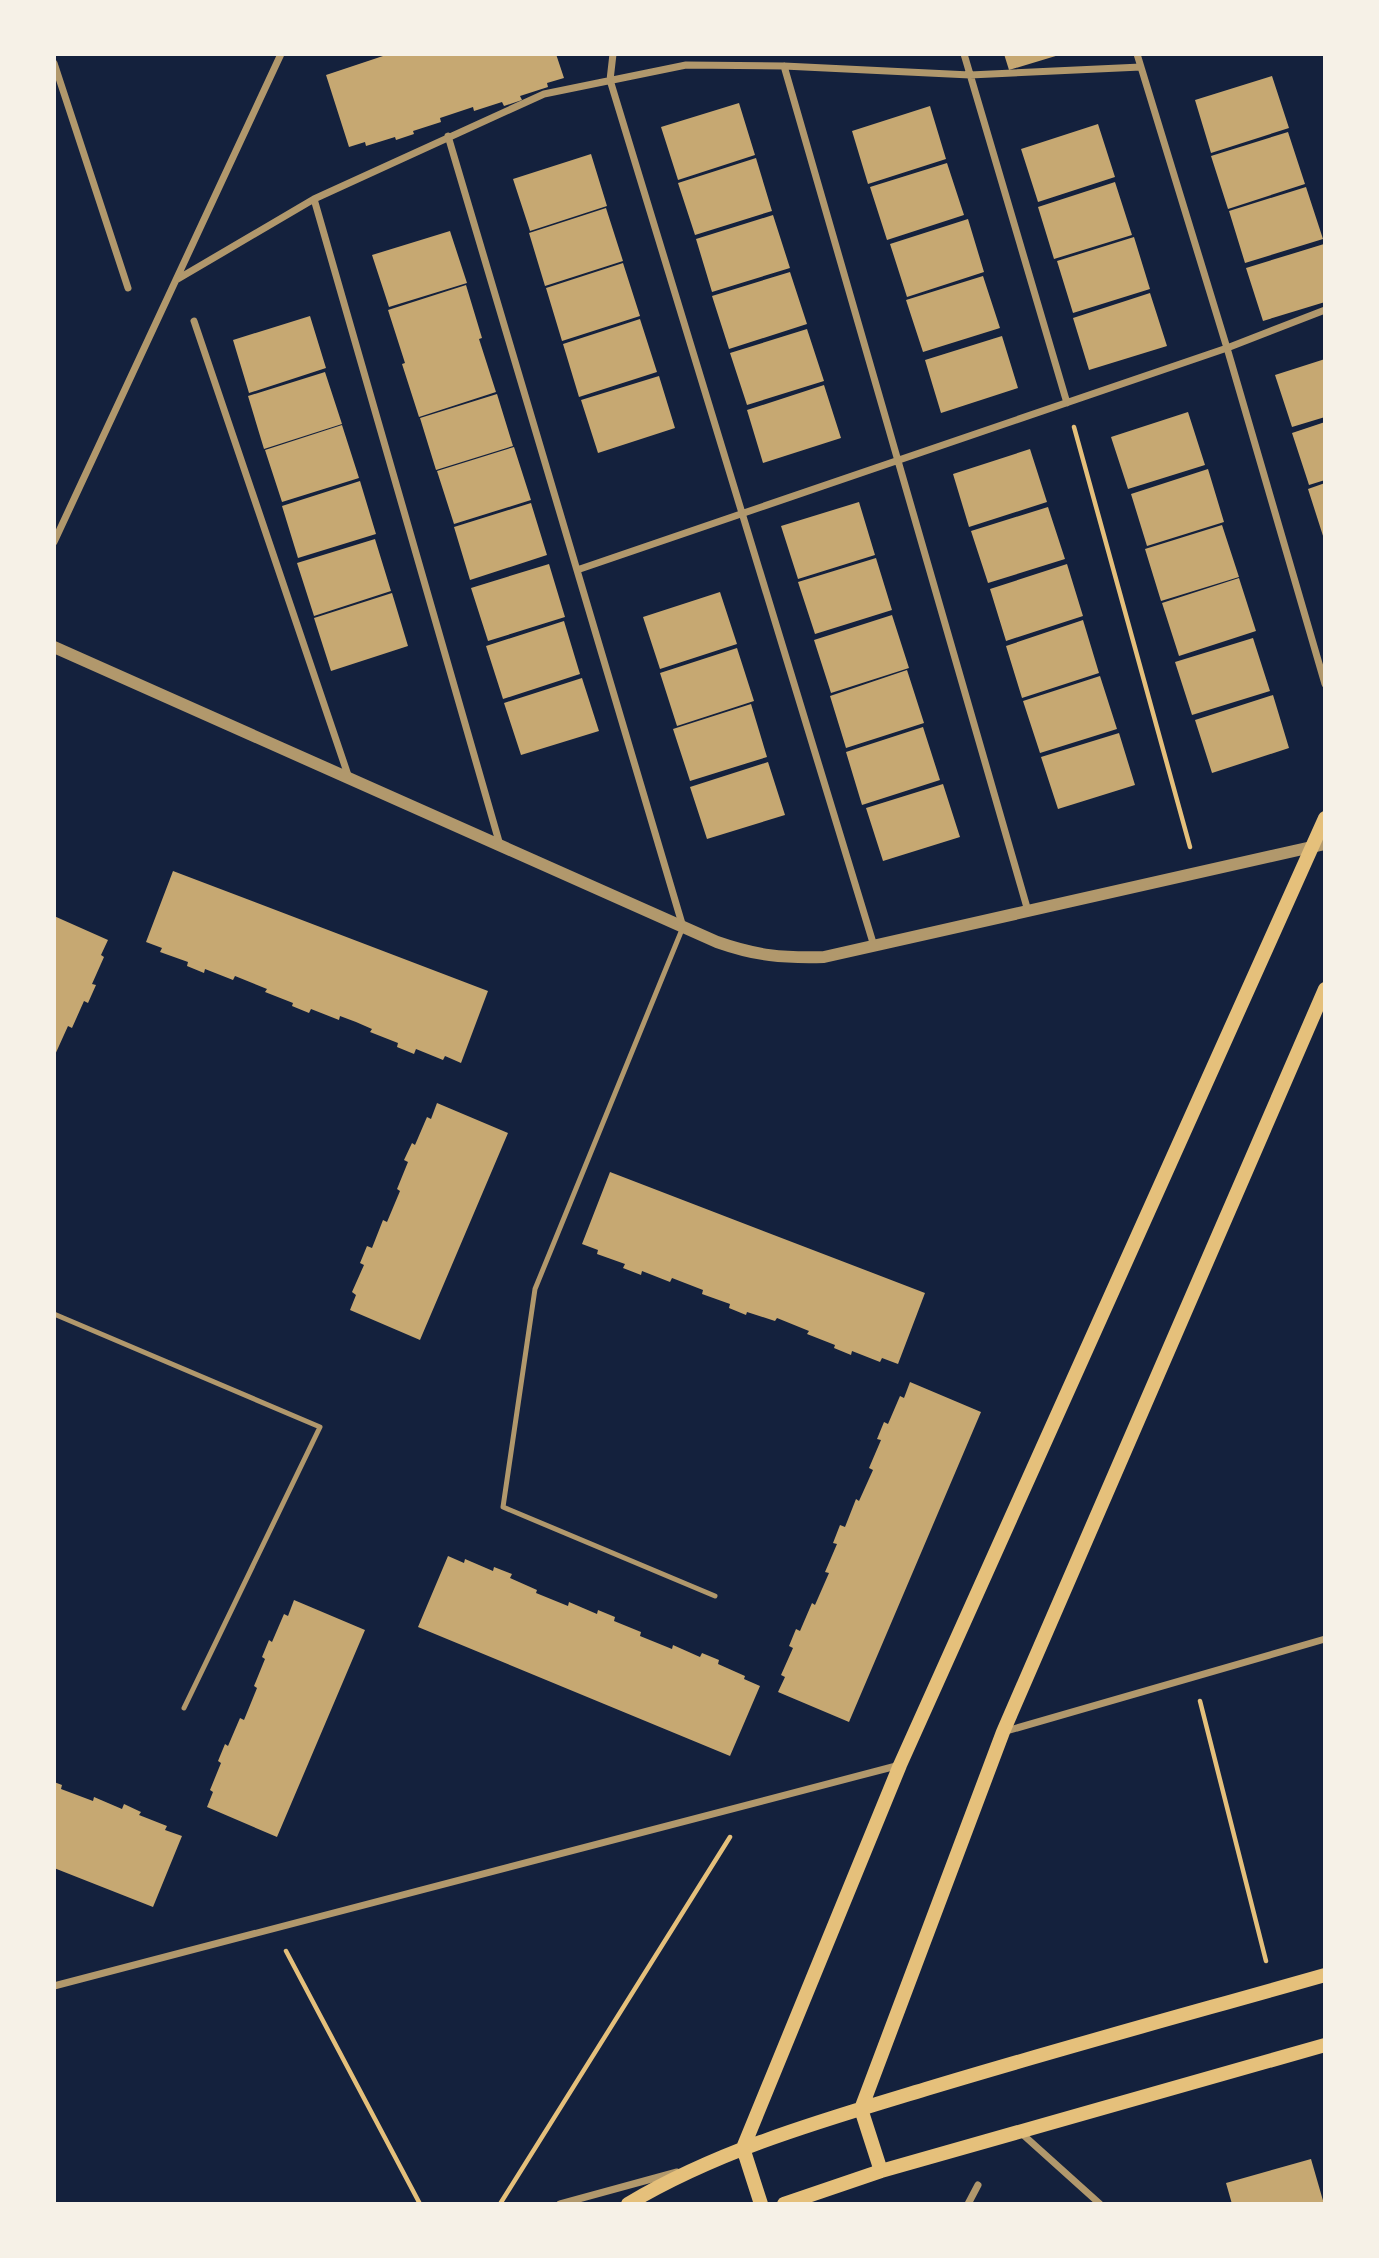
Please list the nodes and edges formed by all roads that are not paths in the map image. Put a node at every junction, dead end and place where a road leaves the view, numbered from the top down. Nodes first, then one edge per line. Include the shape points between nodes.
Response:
1 (281, 54) edge
2 (613, 54) edge
3 (964, 54) edge
4 (1137, 54) edge
5 (54, 63) edge
6 (784, 66) junction
7 (1141, 67) junction
8 (970, 75) junction
9 (610, 80) junction
10 (448, 136) junction
11 (314, 200) junction
12 (176, 280) junction
13 (128, 288) dead end
14 (1325, 310) edge
15 (194, 321) dead end
16 (1227, 348) junction
17 (1067, 402) junction
18 (898, 460) junction
19 (742, 513) junction
20 (54, 542) edge
21 (577, 570) junction
22 (54, 647) edge
23 (1325, 684) edge
24 (349, 778) junction
25 (1325, 818) edge
26 (500, 845) junction
27 (1318, 846) edge
28 (1028, 911) junction
29 (683, 927) junction
30 (874, 946) junction
31 (1325, 989) edge
32 (54, 1314) edge
33 (715, 1596) dead end
34 (1325, 1639) edge
35 (184, 1708) dead end
36 (1003, 1732) junction
37 (900, 1765) junction
38 (1325, 1975) edge
39 (54, 1986) edge
40 (1325, 2045) edge
41 (860, 2109) junction
42 (1020, 2132) junction
43 (743, 2148) junction
44 (705, 2164) junction
45 (881, 2171) junction
46 (978, 2185) dead end
47 (560, 2204) edge
48 (628, 2204) edge
49 (761, 2204) edge
50 (785, 2204) edge
51 (968, 2204) edge
52 (1100, 2204) edge

1 - 12 street
2 - 9 street
3 - 8 street
4 - 7 street
5 - 13 street
6 - 8 street
6 - 9 street via 685,65
6 - 18 street
7 - 8 street
7 - 16 street
8 - 17 street
9 - 10 street via 544,94
9 - 19 street
10 - 11 street
10 - 21 street
11 - 12 street
11 - 26 street
12 - 20 street
14 - 16 street
15 - 24 street
16 - 17 street
16 - 23 street
17 - 18 street
18 - 19 street
18 - 28 street
19 - 21 street
19 - 30 street
21 - 29 street
22 - 24 street
24 - 26 street
25 - 27 main road
26 - 29 street
27 - 28 street
27 - 37 main road
28 - 30 street
29 - 30 street via 742,951 782,958 824,957
29 - 33 lane via 535,1289 503,1507
31 - 36 main road
32 - 35 lane via 320,1427
34 - 36 street
36 - 41 main road
37 - 39 street
37 - 43 main road
38 - 41 main road
40 - 42 main road
41 - 43 main road
41 - 45 main road
42 - 45 main road
42 - 52 street
43 - 44 main road
43 - 49 main road
44 - 47 street
44 - 48 main road
45 - 50 main road
46 - 51 street

